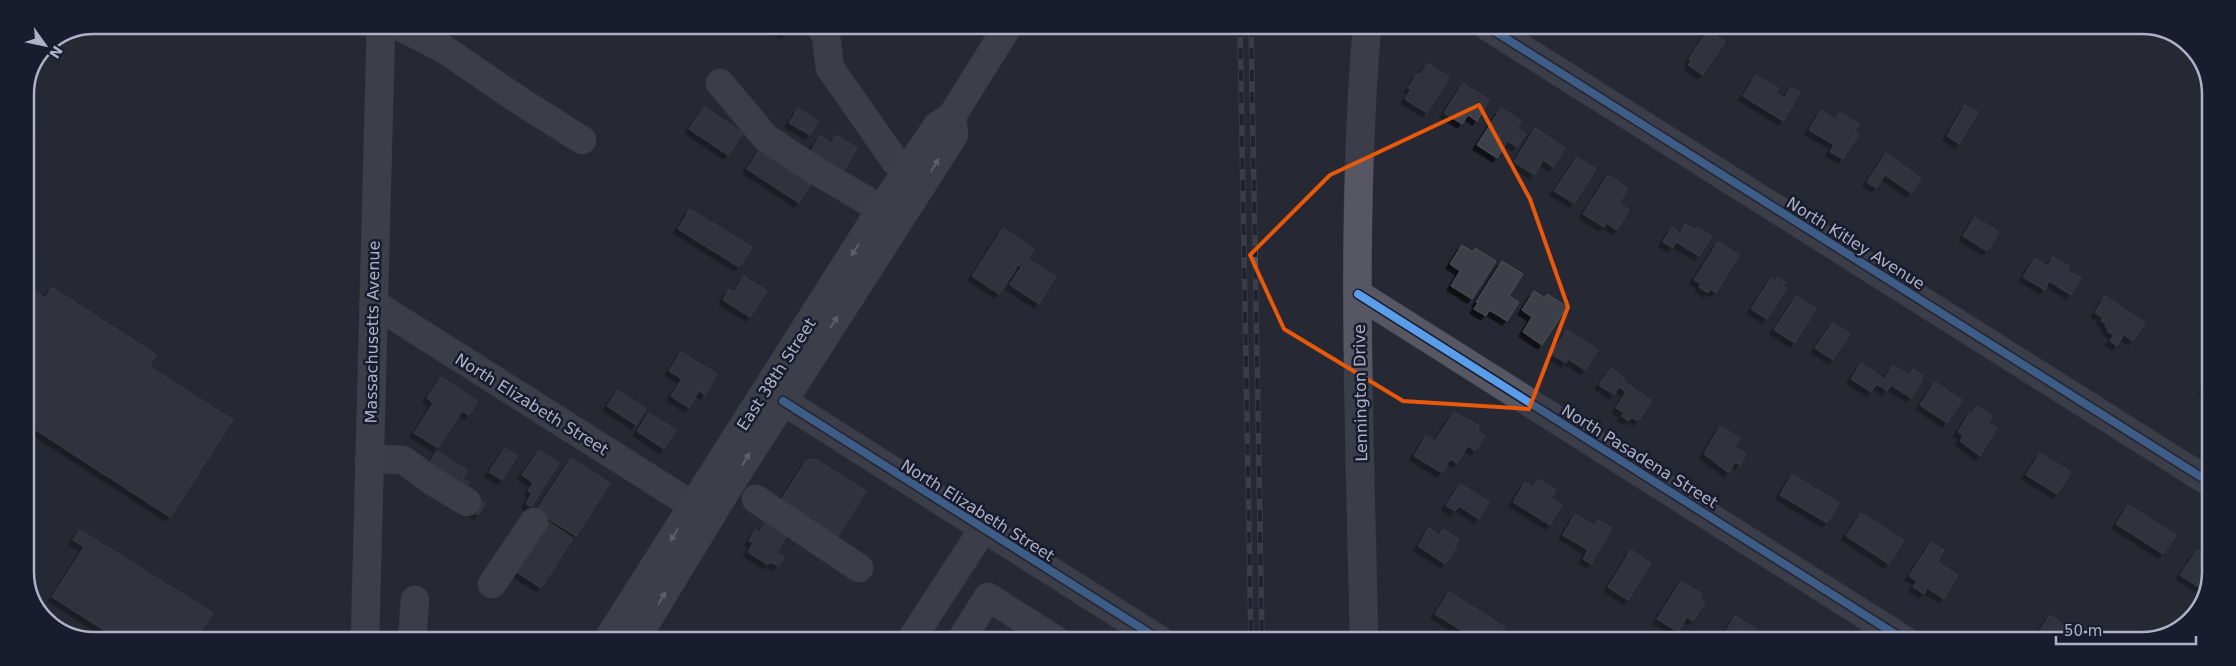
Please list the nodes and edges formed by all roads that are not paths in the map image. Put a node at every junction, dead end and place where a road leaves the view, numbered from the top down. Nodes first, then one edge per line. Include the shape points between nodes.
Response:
1 (381, 34) edge
2 (415, 34) edge
3 (825, 34) edge
4 (1003, 34) edge
5 (1366, 34) edge
6 (1501, 34) edge
7 (720, 84) dead end
8 (952, 116) junction
9 (582, 140) dead end
10 (908, 169) junction
11 (881, 209) junction
12 (1358, 294) junction
13 (373, 303) junction
14 (783, 401) junction
15 (369, 459) junction
16 (2202, 478) edge
17 (756, 499) dead end
18 (467, 502) dead end
19 (692, 505) junction
20 (534, 522) dead end
21 (983, 529) junction
22 (859, 568) dead end
23 (492, 584) dead end
24 (415, 600) dead end
25 (365, 632) edge
26 (413, 632) edge
27 (612, 632) edge
28 (640, 632) edge
29 (916, 632) edge
30 (966, 632) edge
31 (1043, 632) edge
32 (1147, 632) edge
33 (1370, 632) edge
34 (1892, 632) edge

1 - 13 main road, Massachusetts Avenue
2 - 9 street via 444,49
3 - 10 street via 830,68 895,161
4 - 8 main road, East 38th Street
5 - 12 street, Lennington Drive via 1359,128
6 - 16 street, North Kitley Avenue
7 - 11 street via 766,138
8 - 10 main road, East 38th Street via 937,126
14 -> 8 main road, East 38th Street via 954,135
10 - 11 main road, East 38th Street
11 -> 19 main road, East 38th Street
12 - 33 street, Lennington Drive
12 - 34 street, North Pasadena Street
13 - 15 main road, Massachusetts Avenue
13 - 19 street, North Elizabeth Street
14 - 21 street, North Elizabeth Street
28 -> 14 main road, East 38th Street
15 - 18 street via 403,460
15 - 25 main road, Massachusetts Avenue
17 - 22 street
19 -> 27 main road, East 38th Street
20 - 23 street
21 - 29 street
21 - 32 street, North Elizabeth Street
24 - 26 street
30 - 31 street via 988,597

